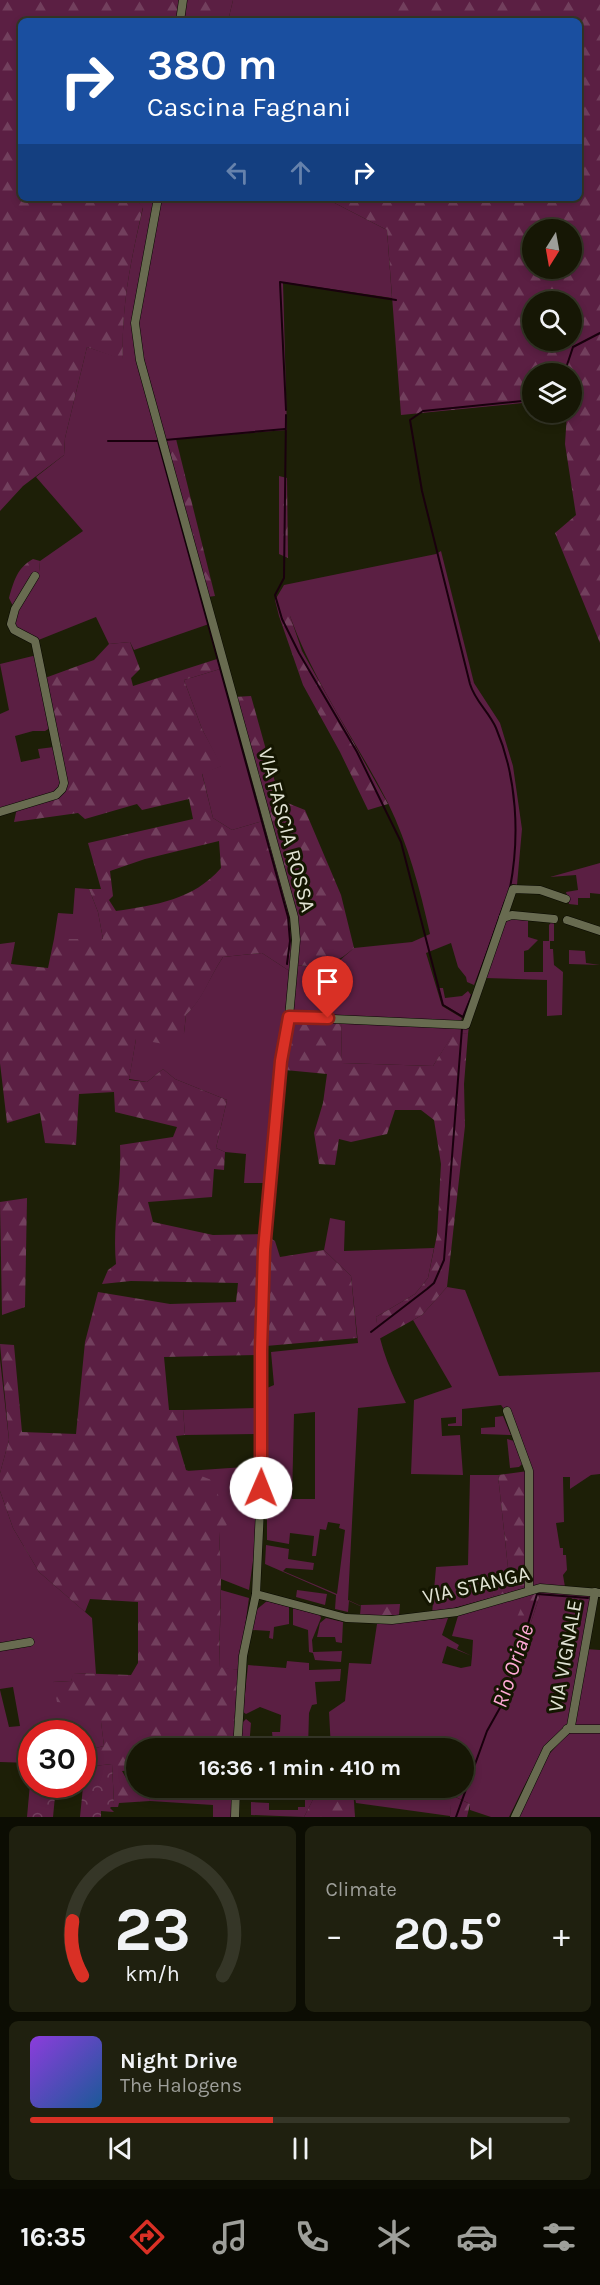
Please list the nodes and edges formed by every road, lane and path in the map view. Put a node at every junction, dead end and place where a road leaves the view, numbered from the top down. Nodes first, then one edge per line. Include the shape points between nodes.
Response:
1 (183, 0) edge
2 (180, 18) edge
3 (157, 201) edge
4 (35, 576) dead end
5 (0, 812) edge
6 (566, 899) dead end
7 (503, 918) junction
8 (554, 919) dead end
9 (567, 920) dead end
10 (600, 931) edge
11 (289, 1017) junction
12 (507, 1411) dead end
13 (529, 1590) junction
14 (598, 1592) edge
15 (256, 1594) junction
16 (30, 1642) dead end
17 (0, 1647) edge
18 (567, 1729) junction
19 (600, 1729) edge
20 (238, 1738) edge
21 (236, 1798) edge
22 (235, 1817) edge
23 (515, 1817) edge

1 - 2 street
3 - 11 street, VIA FASCIA ROSSA via 135,323 140,360 294,917 296,940
4 - 5 street via 15,609 11,624 35,641 64,783 56,795
6 - 7 street via 540,890 513,889
7 - 8 street via 512,915
7 - 11 street via 466,1025
9 - 10 street
11 - 15 street, VIA FASCIA ROSSA via 281,1061 264,1250 262,1467
12 - 13 street via 529,1471
13 - 14 street, VIA STANGA
13 - 15 street, VIA STANGA via 457,1612 392,1620 346,1618
14 - 18 street, VIA VIGNALE via 571,1726
15 - 20 street, VIA FASCIA ROSSA via 243,1656
16 - 17 street
18 - 19 street
18 - 23 street, VIA VIGNALE via 547,1749
21 - 22 street

